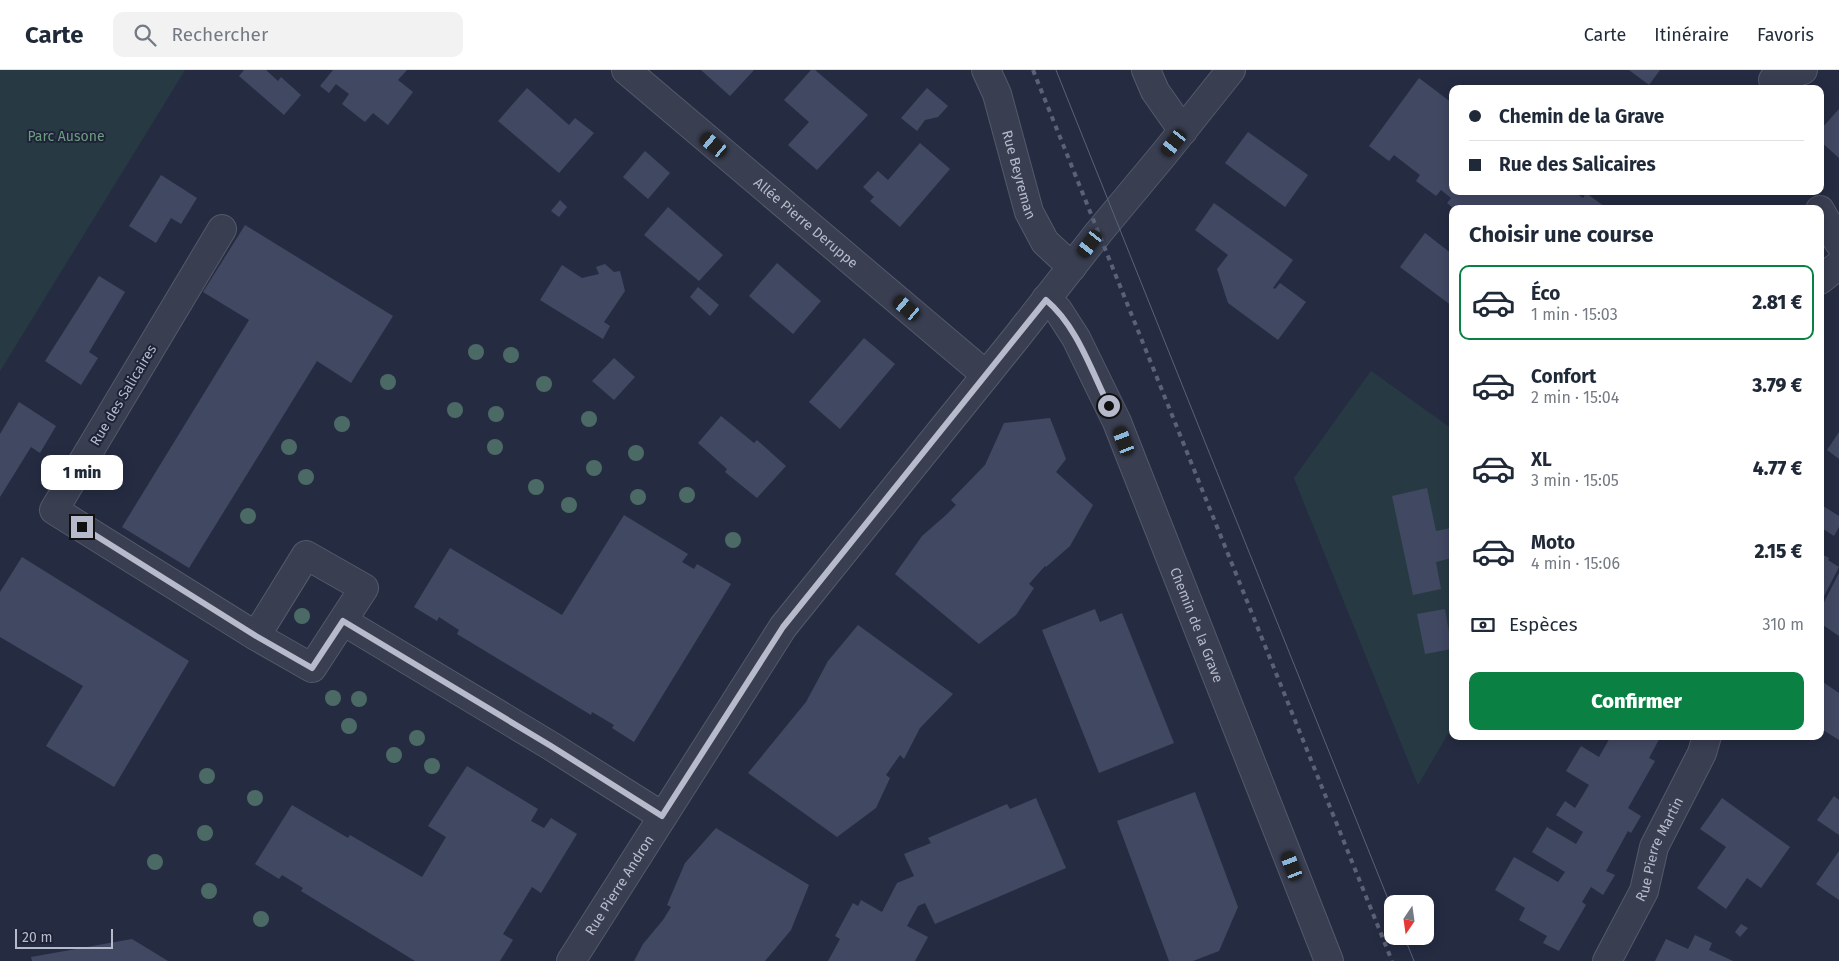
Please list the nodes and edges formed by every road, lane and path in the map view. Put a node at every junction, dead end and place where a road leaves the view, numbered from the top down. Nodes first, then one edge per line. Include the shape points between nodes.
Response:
1 (626, 70) edge
2 (986, 70) edge
3 (1146, 70) edge
4 (1231, 70) edge
5 (1803, 70) edge
6 (1773, 80) edge
7 (1183, 131) junction
8 (1824, 216) edge
9 (222, 229) dead end
10 (1839, 244) edge
11 (1839, 266) edge
12 (1072, 267) junction
13 (1824, 277) edge
14 (1046, 300) junction
15 (986, 375) junction
16 (343, 621) junction
17 (256, 636) junction
18 (1706, 740) edge
19 (662, 816) junction
20 (571, 961) edge
21 (1329, 961) edge
22 (1607, 961) edge

1 - 15 street, Allée Pierre Deruppe
2 - 12 street, Rue Beyreman via 996,94 1029,212 1045,242
3 - 7 street via 1155,92
4 - 7 street, Rue Pierre Andron
5 - 6 street
7 - 12 street, Rue Pierre Andron
8 - 10 street
9 - 17 street, Rue des Salicaires via 54,510
11 - 13 street
12 - 14 street, Rue Pierre Andron
14 - 15 street, Rue Pierre Andron
14 - 21 street, Chemin de la Grave via 1058,310 1076,338 1117,422
15 - 19 street, Rue Pierre Andron via 783,627
16 - 17 street, Rue des Salicaires via 312,668
16 - 17 street, Rue des Salicaires via 364,588 306,555
16 - 19 street
18 - 22 street, Rue Pierre Martin via 1654,847 1644,890
19 - 20 street, Rue Pierre Andron

